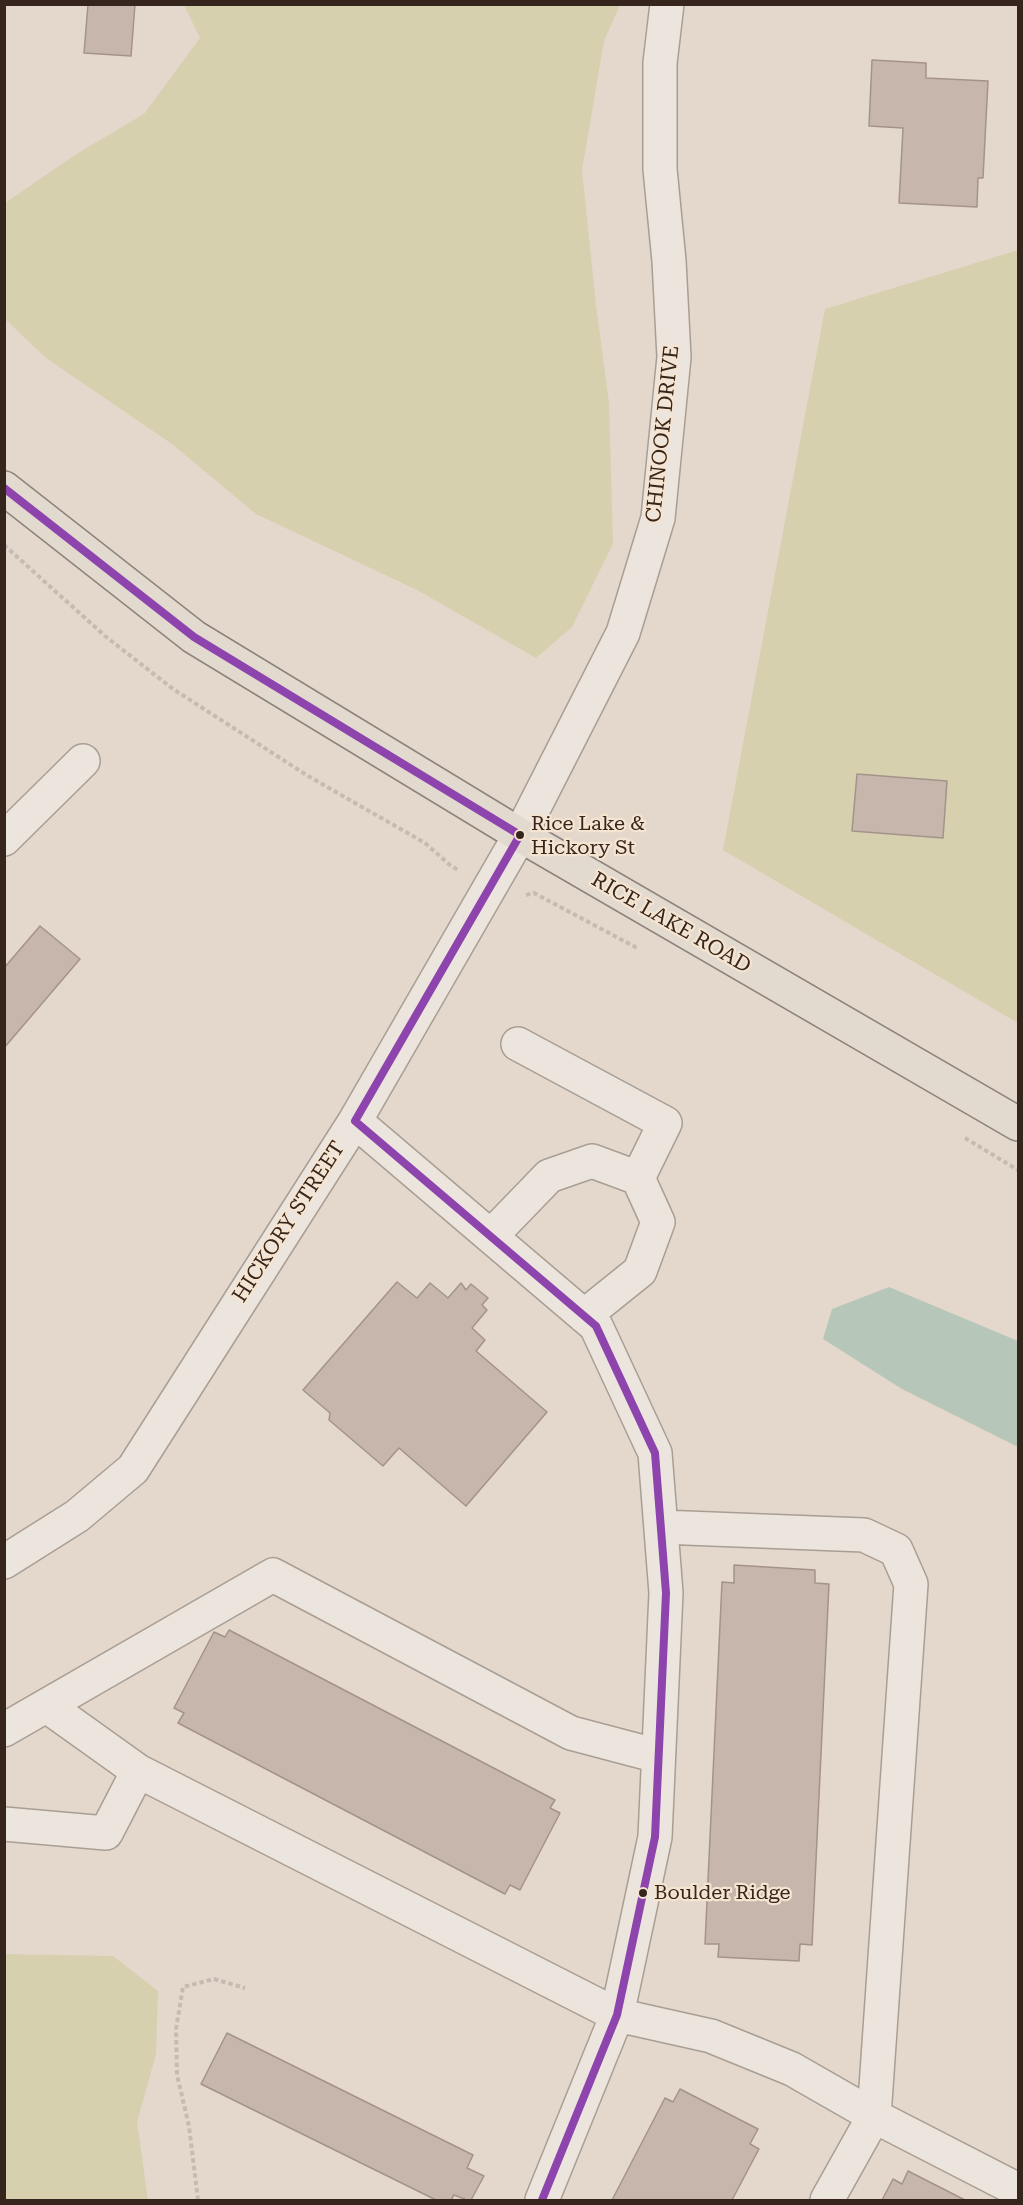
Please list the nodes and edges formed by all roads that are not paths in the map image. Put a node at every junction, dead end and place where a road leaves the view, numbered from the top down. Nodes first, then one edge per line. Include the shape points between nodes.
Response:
1 (667, 4) edge
2 (4, 488) edge
3 (83, 761) dead end
4 (520, 835) junction
5 (4, 839) edge
6 (518, 1044) dead end
7 (355, 1121) junction
8 (1018, 1124) edge
9 (638, 1178) junction
10 (480, 1227) junction
11 (584, 1316) junction
12 (661, 1527) junction
13 (4, 1562) edge
14 (47, 1706) junction
15 (4, 1730) edge
16 (658, 1756) junction
17 (138, 1771) junction
18 (4, 1824) edge
19 (617, 2015) junction
20 (874, 2116) junction
21 (1018, 2190) edge
22 (542, 2200) edge
23 (827, 2200) edge

1 - 4 street, CHINOOK DRIVE via 660,63 660,169 674,357 658,518 623,633
2 - 4 main road, RICE LAKE ROAD via 194,637
3 - 5 street
4 - 7 street, HICKORY STREET
4 - 8 main road, RICE LAKE ROAD
6 - 9 street via 665,1123
7 - 10 street
7 - 13 street, HICKORY STREET via 132,1469 77,1516
9 - 10 street via 592,1161 549,1176 514,1212
9 - 11 street via 658,1222 640,1272
10 - 11 street
11 - 12 street via 596,1326 656,1453
12 - 16 street via 666,1593
12 - 20 street via 864,1535 896,1550 911,1584
14 - 15 street
14 - 16 street via 273,1575 571,1733
14 - 17 street
16 - 19 street via 654,1837
17 - 18 street via 106,1833
17 - 19 street
19 - 20 street via 711,2036 792,2069
19 - 22 street
20 - 21 street
20 - 23 street

